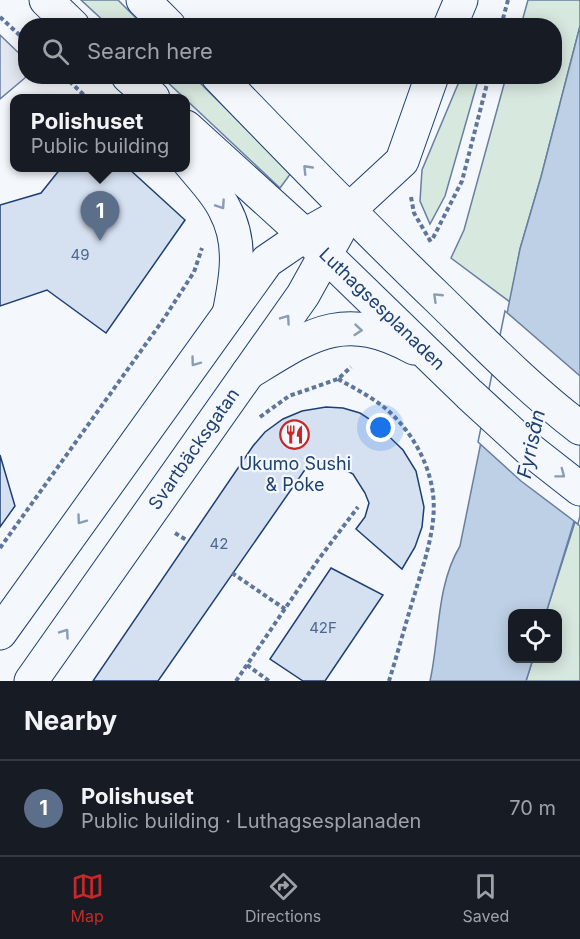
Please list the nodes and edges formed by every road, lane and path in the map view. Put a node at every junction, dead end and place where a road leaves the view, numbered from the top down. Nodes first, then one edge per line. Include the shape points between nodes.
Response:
1 (46, 0) edge
2 (143, 0) edge
3 (508, 0) edge
4 (0, 17) edge
5 (65, 18) edge
6 (161, 18) edge
7 (503, 18) edge
8 (18, 34) edge
9 (226, 84) edge
10 (429, 84) edge
11 (487, 84) edge
12 (190, 132) edge
13 (402, 161) junction
14 (190, 163) edge
15 (348, 211) junction
16 (433, 238) dead end
17 (204, 245) dead end
18 (316, 245) junction
19 (434, 247) dead end
20 (229, 314) junction
21 (431, 357) junction
22 (351, 367) dead end
23 (248, 373) junction
24 (338, 379) junction
25 (257, 420) dead end
26 (580, 428) edge
27 (580, 489) edge
28 (358, 507) dead end
29 (172, 530) dead end
30 (188, 542) dead end
31 (0, 548) edge
32 (232, 573) dead end
33 (285, 609) junction
34 (0, 633) edge
35 (247, 665) junction
36 (31, 681) edge
37 (236, 681) edge
38 (269, 681) edge
39 (389, 681) edge

1 - 5 main road
2 - 6 main road
3 - 7 path
4 - 8 path
15 -> 9 main road
10 - 13 main road
11 - 16 path via 462,181
12 - 18 main road, Luthagsesplanaden
13 - 15 main road
13 - 19 path via 414,213
14 -> 20 main road via 225,209 236,242 237,276
15 - 18 main road
26 -> 15 main road via 547,403
17 - 31 path via 194,272 164,320
18 - 20 main road via 267,261
18 - 21 main road, Luthagsesplanaden
23 -> 18 main road, Svartbäcksgatan via 303,295
20 -> 34 main road
23 -> 21 main road via 304,339 326,331 358,328 396,339
21 -> 27 main road, Luthagsesplanaden via 529,449
22 - 24 path
36 -> 23 main road, Svartbäcksgatan
24 - 25 path via 290,396
24 - 39 path via 371,397 401,424 419,450 433,495 433,518 424,562
28 - 33 path
29 - 30 path
32 - 33 path
33 - 35 path
35 - 37 path
35 - 38 path

